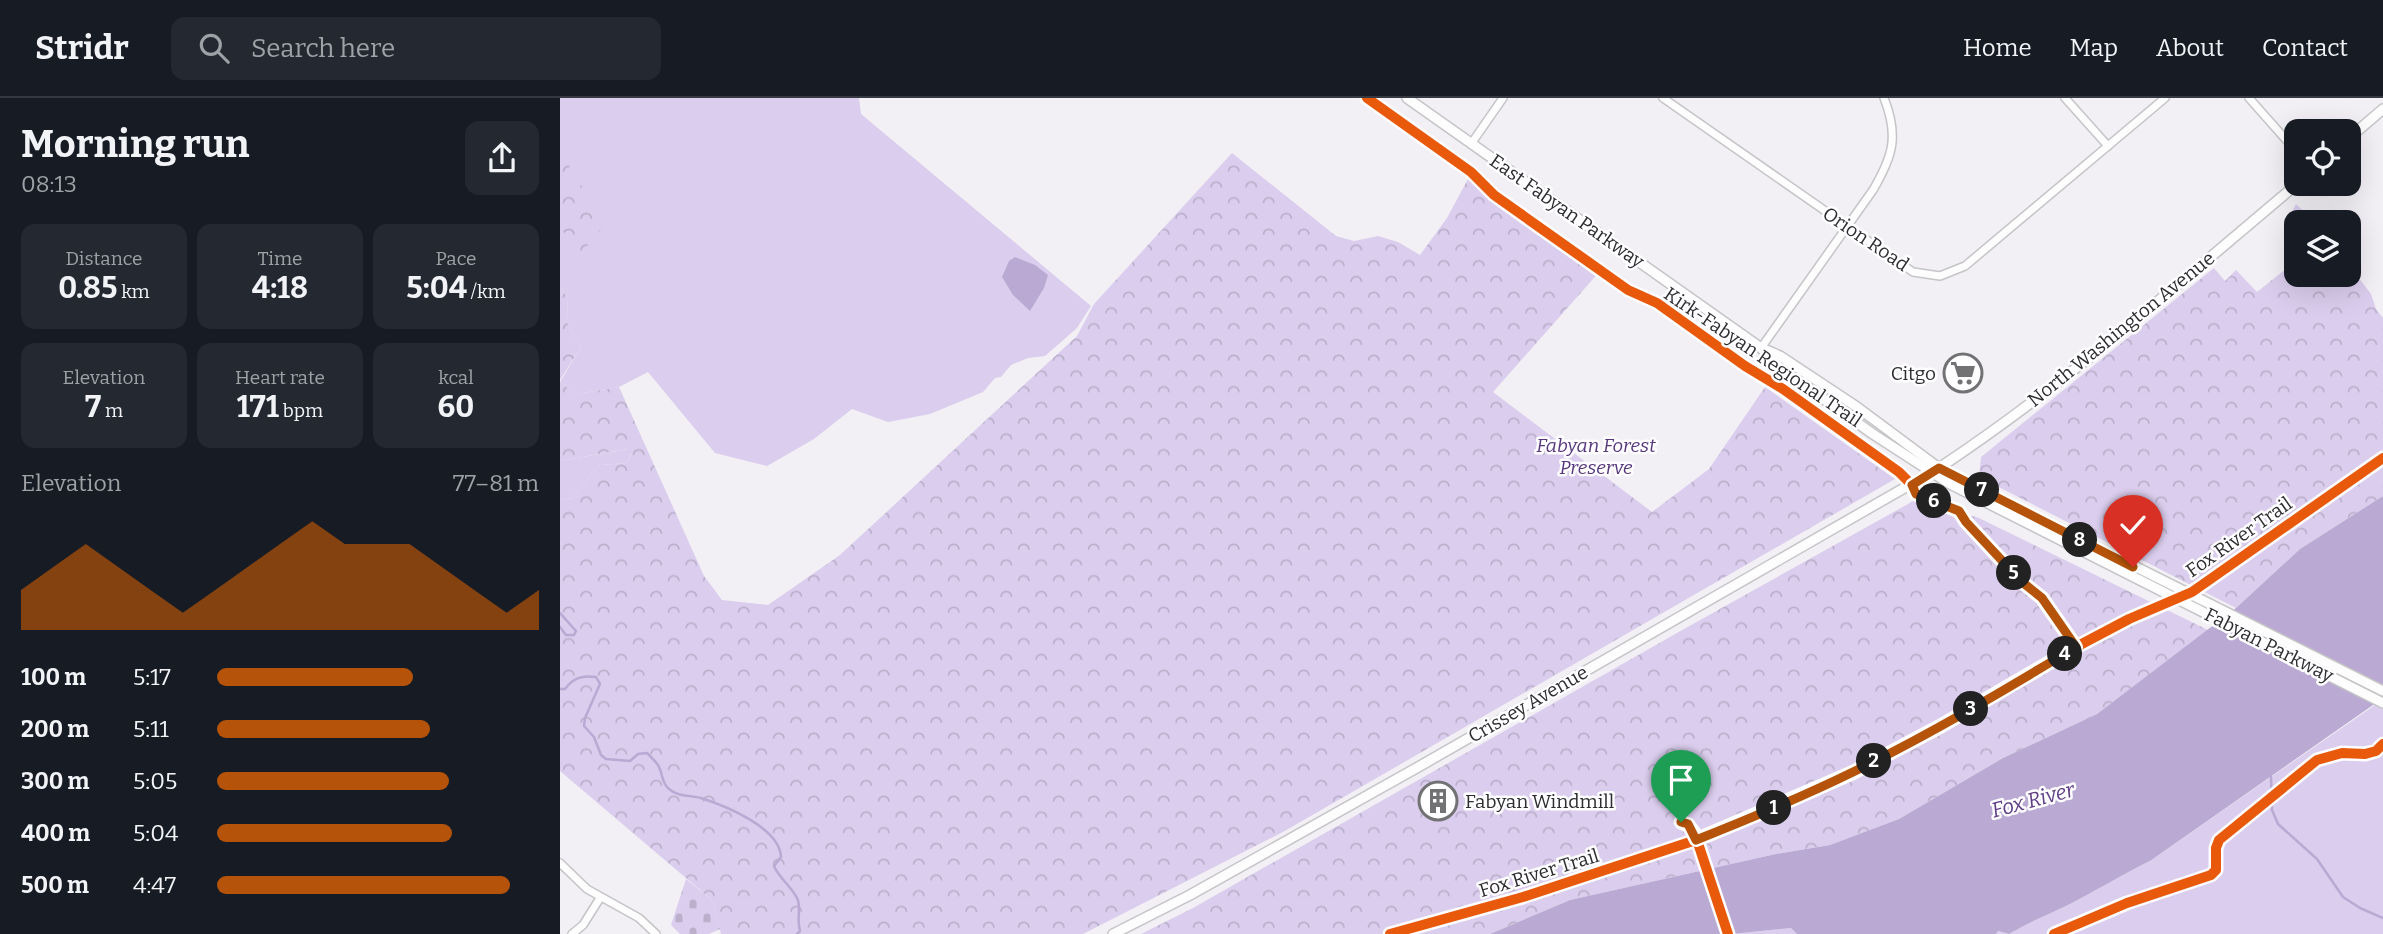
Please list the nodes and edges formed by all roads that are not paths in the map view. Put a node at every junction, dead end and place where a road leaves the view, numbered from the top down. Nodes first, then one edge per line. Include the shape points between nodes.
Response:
1 (1407, 98) edge
2 (1503, 98) edge
3 (1663, 98) edge
4 (1884, 98) edge
5 (2065, 98) edge
6 (2165, 98) edge
7 (2249, 98) edge
8 (2383, 109) edge
9 (2361, 128) edge
10 (2284, 137) edge
11 (1471, 144) junction
12 (2108, 146) junction
13 (2284, 195) edge
14 (1847, 226) junction
15 (1761, 348) junction
16 (1935, 470) junction
17 (2048, 529) junction
18 (2383, 691) edge
19 (2383, 703) edge
20 (560, 863) edge
21 (600, 898) junction
22 (572, 934) edge
23 (656, 934) edge
24 (1113, 934) edge

1 - 11 main road, East Fabyan Parkway
2 - 11 street
3 - 14 street, Orion Road
4 - 14 street via 1892,117 1893,144 1887,165
5 - 12 street
6 - 12 street, Orion Road
7 - 10 street
8 - 9 main road
11 - 15 main road, East Fabyan Parkway
12 - 14 street, Orion Road via 1965,266 1940,276 1913,272
13 - 16 main road, North Washington Avenue via 2066,378
14 - 15 street
15 - 16 main road, East Fabyan Parkway via 1857,407
16 - 17 main road, Fabyan Parkway
16 - 24 main road, Crissey Avenue via 1432,759
17 - 18 main road, Fabyan Parkway
17 - 19 main road, Fabyan Parkway
20 - 21 street
21 - 22 street
21 - 23 street via 639,918

